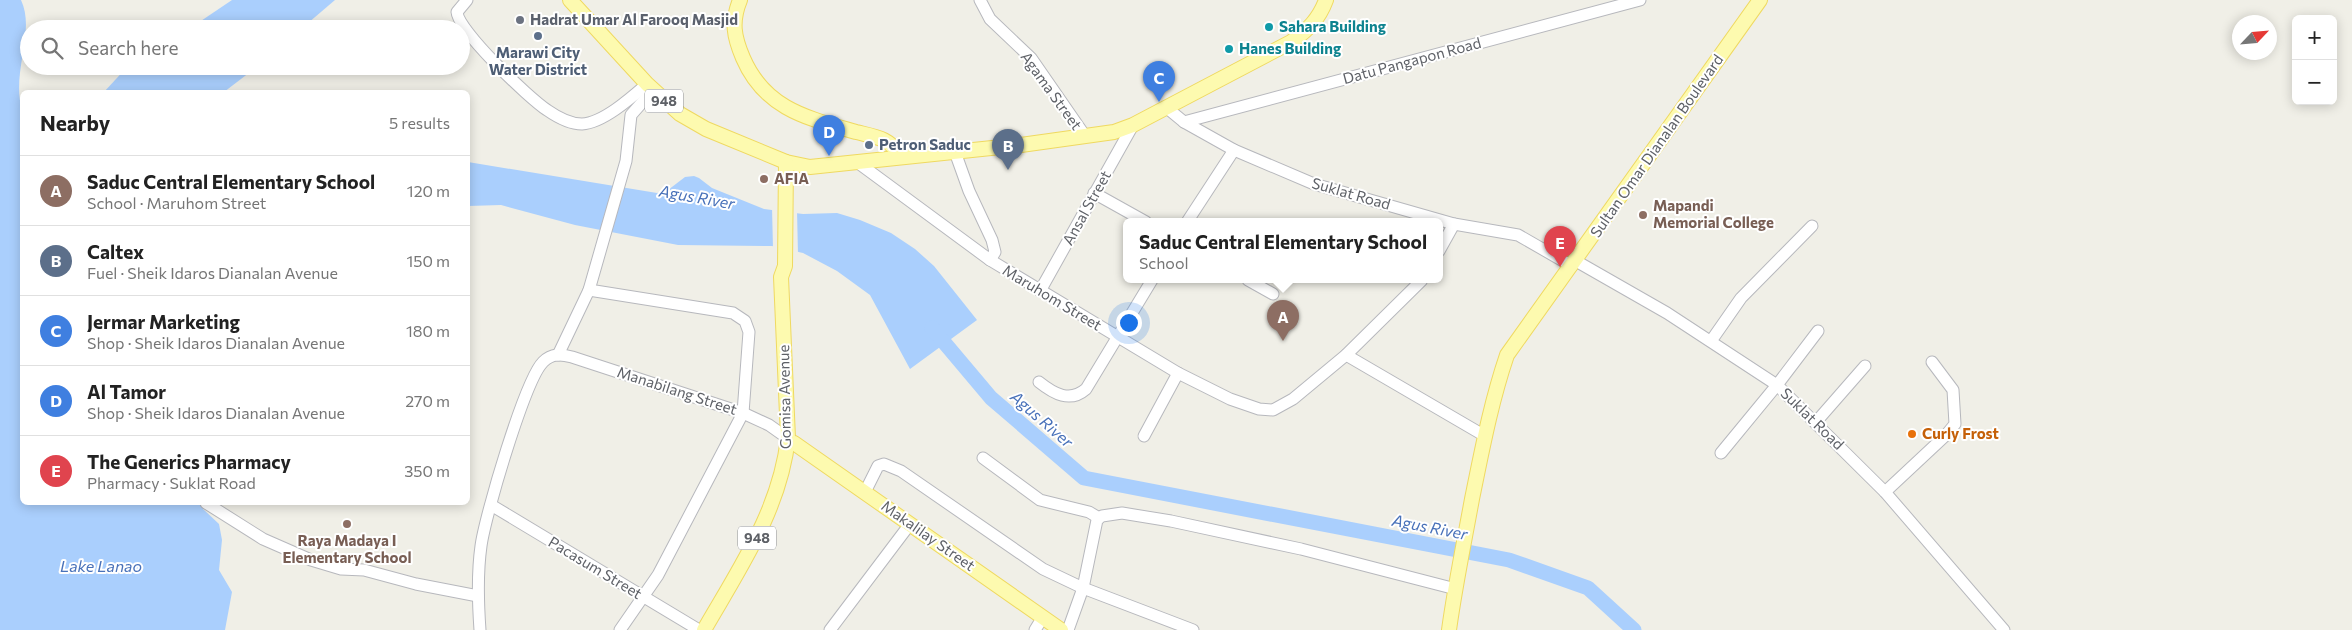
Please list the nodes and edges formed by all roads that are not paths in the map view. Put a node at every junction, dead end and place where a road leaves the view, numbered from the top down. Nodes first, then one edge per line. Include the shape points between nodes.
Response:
1 (467, 0) edge
2 (570, 0) edge
3 (740, 0) edge
4 (980, 0) edge
5 (1326, 0) edge
6 (1604, 0) edge
7 (1640, 0) edge
8 (1760, 0) edge
9 (1596, 12) junction
10 (460, 20) edge
11 (470, 35) edge
12 (650, 87) junction
13 (1167, 108) junction
14 (1184, 122) junction
15 (1133, 125) junction
16 (1085, 136) junction
17 (1234, 150) junction
18 (955, 152) junction
19 (901, 156) junction
20 (786, 162) junction
21 (857, 162) junction
22 (1094, 193) junction
23 (1139, 218) edge
24 (1190, 218) edge
25 (1433, 218) edge
26 (1443, 221) edge
27 (1454, 224) junction
28 (1812, 226) dead end
29 (1443, 244) edge
30 (990, 260) junction
31 (1574, 264) junction
32 (1150, 283) edge
33 (1253, 283) edge
34 (1419, 283) edge
35 (589, 290) junction
36 (1040, 291) junction
37 (1273, 294) dead end
38 (1818, 331) dead end
39 (1117, 338) junction
40 (1711, 340) junction
41 (556, 355) junction
42 (1346, 355) junction
43 (1932, 362) dead end
44 (1865, 366) dead end
45 (1178, 373) junction
46 (1039, 382) dead end
47 (1777, 385) junction
48 (743, 413) junction
49 (1816, 422) junction
50 (1144, 436) dead end
51 (1485, 436) junction
52 (791, 441) junction
53 (1721, 454) dead end
54 (983, 458) dead end
55 (865, 492) junction
56 (1885, 492) junction
57 (209, 505) edge
58 (491, 505) junction
59 (1099, 518) junction
60 (910, 524) junction
61 (1452, 585) junction
62 (1083, 588) junction
63 (478, 596) junction
64 (644, 598) junction
65 (1043, 617) junction
66 (480, 630) edge
67 (620, 630) edge
68 (699, 630) edge
69 (704, 630) edge
70 (714, 630) edge
71 (830, 630) edge
72 (1035, 630) edge
73 (1061, 630) edge
74 (1068, 630) edge
75 (1193, 630) edge
76 (1449, 630) edge
77 (2004, 630) edge

1 - 10 street via 457,12
2 - 12 main road, 948
3 - 19 main road via 734,14 737,44 763,91 784,106 887,141
4 - 16 street, Agama Street via 990,19 1031,58
5 - 13 main road via 1321,15 1292,42
6 - 9 street
7 - 9 street, Datu Pangapon Road
8 - 31 main road, Sultan Omar Dianalan Boulevard
9 - 14 street, Datu Pangapon Road
11 - 12 street via 529,95 546,110 568,122 594,122
12 - 20 main road, 948 via 668,105 694,123
12 - 35 street via 631,115 626,161
13 - 14 street, Suklat Road
13 - 15 main road
14 - 17 street, Suklat Road
15 - 16 main road via 1114,132
15 - 22 street, Ansal Street
16 - 18 main road
17 - 24 street
17 - 25 street, Suklat Road via 1314,184
18 - 19 main road
18 - 30 street via 992,240 995,252
19 - 21 main road
20 - 21 main road via 810,167
20 - 52 main road, Gomisa Avenue / 948 via 785,262 789,277
21 - 30 street, Maruhom Street
22 - 23 street
22 - 36 street, Ansal Street
26 - 27 street, Suklat Road
27 - 29 street
27 - 31 street, Suklat Road via 1518,235
28 - 40 street via 1741,298
30 - 36 street, Maruhom Street
31 - 40 street, Suklat Road
31 - 51 main road, Sultan Omar Dianalan Boulevard via 1507,355
32 - 39 street
33 - 37 street
34 - 42 street, Maruhom Street
35 - 41 street
35 - 48 street via 722,311 742,318 747,324 749,344
36 - 39 street, Maruhom Street
38 - 47 street
39 - 45 street, Maruhom Street
39 - 46 street via 1080,395 1065,397
40 - 47 street, Suklat Road
41 - 48 street, Manabilang Street via 581,360
41 - 58 street via 540,365 533,378
42 - 45 street, Maruhom Street via 1292,399 1273,410 1259,409 1230,399
42 - 51 street
43 - 56 street via 1954,390 1955,424
44 - 49 street
45 - 50 street
47 - 49 street, Suklat Road
47 - 53 street
48 - 52 street, Manabilang Street via 769,425
48 - 64 street
49 - 56 street, Suklat Road
51 - 61 main road, Sultan Omar Dianalan Boulevard
52 - 55 main road, Makalilay Street
52 - 69 main road, Gomisa Avenue / 948 via 771,509
52 - 70 main road, Gomisa Avenue / 948 via 787,484 777,511
54 - 59 street via 1040,500 1089,512
55 - 60 main road, Makalilay Street
55 - 62 street via 878,466 884,464 894,468 918,481 1043,569
56 - 77 street, Suklat Road
57 - 63 street via 263,539 324,565 364,570
58 - 63 street via 481,543
58 - 64 street, Pacasum Street
59 - 61 street via 1122,514 1171,521 1301,549 1427,583
59 - 62 street
60 - 65 main road, Makalilay Street
60 - 71 street
61 - 76 main road, Sultan Omar Dianalan Boulevard
62 - 74 street
62 - 75 street
63 - 66 street
64 - 67 street
64 - 68 street, Pacasum Street
65 - 72 street
65 - 73 main road, Makalilay Street

